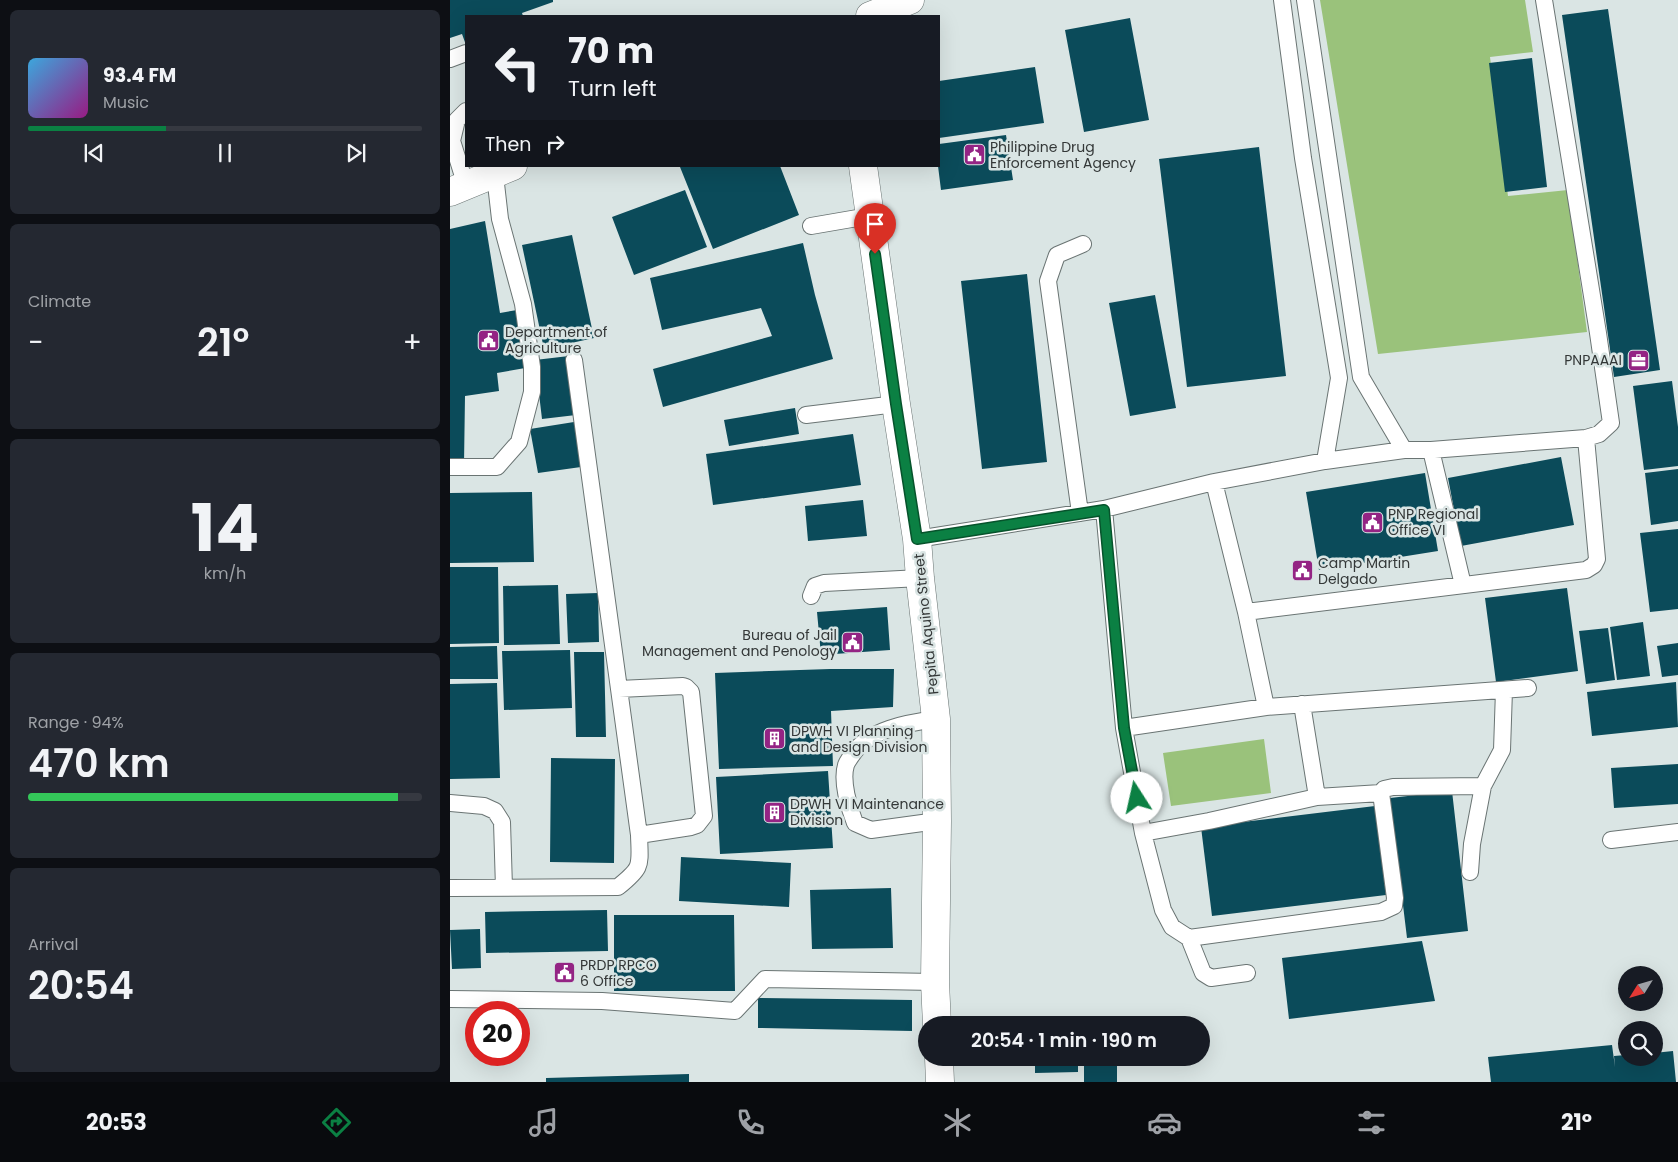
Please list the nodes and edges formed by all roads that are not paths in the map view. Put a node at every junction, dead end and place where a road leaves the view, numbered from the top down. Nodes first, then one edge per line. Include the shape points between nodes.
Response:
1 (910, 0) edge
2 (1282, 0) edge
3 (1305, 0) edge
4 (1544, 0) edge
5 (872, 15) edge
6 (465, 53) edge
7 (450, 59) edge
8 (465, 112) edge
9 (1328, 152) junction
10 (1303, 158) junction
11 (863, 167) edge
12 (504, 170) edge
13 (458, 189) edge
14 (870, 216) junction
15 (811, 226) dead end
16 (1083, 244) dead end
17 (574, 360) dead end
18 (1361, 377) junction
19 (1339, 378) junction
20 (896, 404) junction
21 (806, 415) dead end
22 (1586, 438) junction
23 (1404, 450) junction
24 (1431, 450) junction
25 (1325, 461) junction
26 (450, 467) edge
27 (1214, 482) junction
28 (1104, 510) junction
29 (1080, 513) junction
30 (917, 539) junction
31 (920, 578) junction
32 (1463, 585) junction
33 (811, 596) dead end
34 (1246, 612) junction
35 (1528, 688) dead end
36 (619, 689) junction
37 (1504, 690) junction
38 (1302, 704) junction
39 (1266, 707) junction
40 (936, 719) junction
41 (1124, 728) junction
42 (1482, 786) junction
43 (1381, 793) junction
44 (1316, 797) junction
45 (450, 803) edge
46 (937, 821) junction
47 (1678, 832) edge
48 (1143, 833) junction
49 (639, 835) junction
50 (1611, 840) dead end
51 (1470, 872) dead end
52 (450, 888) edge
53 (504, 888) junction
54 (1189, 938) junction
55 (1247, 973) dead end
56 (936, 982) junction
57 (450, 999) edge
58 (937, 1016) edge
59 (939, 1066) edge
60 (940, 1082) edge

1 - 5 street
2 - 10 lane
3 - 9 lane
4 - 22 lane via 1611,423 1599,434
6 - 7 lane
8 - 13 lane via 457,120 452,141
9 - 10 lane
9 - 18 lane
10 - 19 lane
11 - 14 street, Pepita Aquino Street
12 - 13 street
12 - 26 lane via 500,220 522,304 532,367 532,392 519,442 497,467
14 - 15 lane
14 - 20 street, Pepita Aquino Street
16 - 29 lane via 1057,255 1048,282
17 - 36 lane
18 - 19 lane
18 - 23 lane
19 - 25 lane
20 - 21 lane
20 - 30 street, Pepita Aquino Street
22 - 24 lane
22 - 32 lane via 1597,559 1594,565 1586,570
23 - 24 lane
23 - 25 lane
24 - 32 lane
25 - 27 lane
27 - 28 lane
27 - 34 lane
28 - 29 lane
28 - 41 lane
29 - 30 lane
30 - 31 street, Pepita Aquino Street
31 - 33 lane via 824,583 815,586
31 - 40 street, Pepita Aquino Street
32 - 34 lane
34 - 39 lane
35 - 37 lane
36 - 49 lane
36 - 49 lane via 683,686 691,692 704,816 691,827
37 - 38 lane
37 - 42 lane via 1502,750
38 - 39 lane
38 - 44 lane
39 - 41 lane
40 - 46 street, Pepita Aquino Street
40 - 46 lane via 911,722 862,743 846,766 845,777 855,823 871,830
41 - 48 lane
42 - 43 lane via 1393,787
42 - 51 lane
43 - 44 lane
43 - 54 lane via 1394,906 1381,912
44 - 48 lane
45 - 53 lane via 484,806 495,811 502,822
46 - 56 street, Pepita Aquino Street
47 - 50 lane
48 - 54 lane via 1163,910 1172,927
49 - 53 lane via 640,863 632,876 618,887
52 - 53 lane
54 - 55 lane via 1203,973 1211,978
56 - 57 lane via 765,978 734,1011 602,1001
56 - 58 street, Pepita Aquino Street
59 - 60 street

